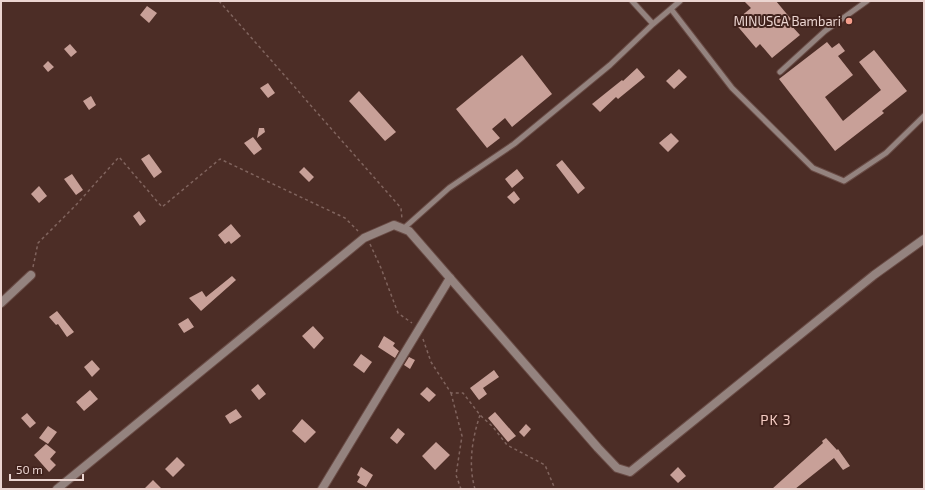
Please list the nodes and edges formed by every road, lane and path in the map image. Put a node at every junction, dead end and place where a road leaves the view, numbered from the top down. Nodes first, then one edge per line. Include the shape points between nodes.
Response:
1 (219, 1) edge
2 (632, 1) edge
3 (680, 1) edge
4 (867, 1) edge
5 (671, 9) junction
6 (653, 24) junction
7 (780, 72) dead end
8 (924, 116) edge
9 (403, 228) junction
10 (364, 238) junction
11 (924, 239) edge
12 (31, 275) joint
13 (450, 278) junction
14 (1, 303) edge
15 (419, 328) junction
16 (451, 394) junction
17 (480, 415) junction
18 (57, 489) edge
19 (322, 489) edge
20 (461, 489) edge
21 (475, 489) edge
22 (555, 489) edge

1 - 9 path via 401,208
2 - 6 lane
3 - 5 lane
4 - 7 lane via 825,32
5 - 6 lane
5 - 8 lane via 732,88 813,168 844,182 886,153
6 - 9 lane via 610,65 514,144 449,188
9 - 10 street via 394,225
9 - 13 street via 409,231
10 - 12 path via 345,218 220,160 162,207 119,157 38,243
10 - 15 path via 369,242 382,268 398,313
10 - 18 street
11 - 13 street via 868,280 630,472 617,468 598,448
12 - 14 street
13 - 15 street
15 - 16 path via 431,362
15 - 19 street
16 - 17 path via 463,393
16 - 20 path via 462,436 456,475
17 - 21 path via 473,435 471,476
17 - 22 path via 507,445 545,465

